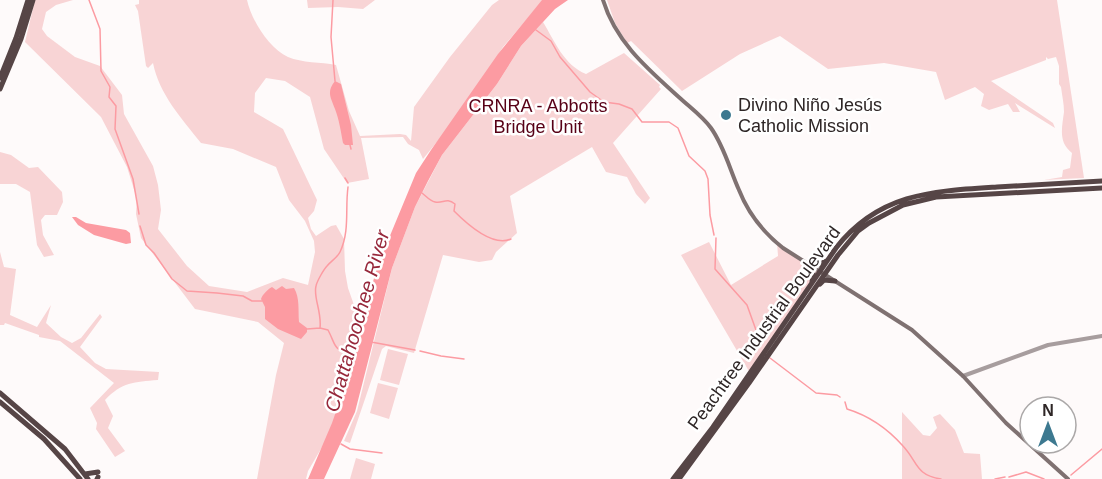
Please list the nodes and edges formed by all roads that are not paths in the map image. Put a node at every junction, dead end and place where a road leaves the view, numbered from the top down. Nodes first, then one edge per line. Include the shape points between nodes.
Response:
1 (28, 0) edge
2 (33, 0) edge
3 (603, 0) edge
4 (0, 78) edge
5 (0, 89) edge
6 (1102, 181) edge
7 (1034, 188) junction
8 (1102, 188) edge
9 (831, 260) junction
10 (808, 264) junction
11 (822, 273) junction
12 (835, 281) junction
13 (813, 286) junction
14 (1102, 336) edge
15 (963, 376) junction
16 (0, 393) edge
17 (0, 402) edge
18 (87, 476) edge
19 (97, 476) edge
20 (80, 479) edge
21 (673, 479) edge
22 (679, 479) edge
23 (1068, 479) edge

1 - 4 highway
2 - 5 highway
3 - 10 main road via 616,31 630,51 712,129 754,217 772,239
6 - 7 highway, Peachtree Industrial Boulevard
7 - 8 highway, Peachtree Industrial Boulevard
7 - 9 highway, Peachtree Industrial Boulevard via 942,190 911,196 857,224
9 - 10 highway
9 - 11 highway, Peachtree Industrial Boulevard
9 - 12 highway via 830,271
10 - 11 main road
10 - 13 highway via 813,272
11 - 12 main road
11 - 13 highway, Peachtree Industrial Boulevard
12 - 13 highway via 824,280
12 - 15 main road via 912,330
13 - 21 highway, Peachtree Industrial Boulevard
13 - 22 highway, Peachtree Industrial Boulevard
14 - 15 street via 1047,345
15 - 23 main road via 1006,423
16 - 18 highway via 64,448
17 - 20 highway via 44,439
18 - 19 highway

